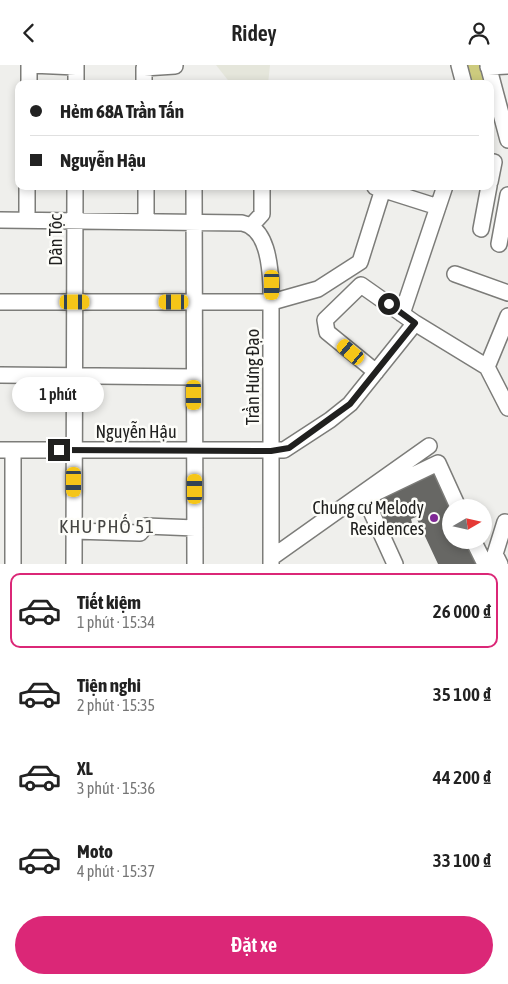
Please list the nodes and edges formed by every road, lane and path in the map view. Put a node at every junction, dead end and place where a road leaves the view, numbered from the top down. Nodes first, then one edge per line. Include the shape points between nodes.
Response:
1 (30, 65) edge
2 (459, 65) edge
3 (76, 66) edge
4 (175, 66) edge
5 (488, 66) edge
6 (508, 66) edge
7 (29, 80) edge
8 (76, 80) edge
9 (144, 80) edge
10 (463, 80) edge
11 (492, 80) edge
12 (494, 88) edge
13 (508, 140) edge
14 (27, 190) edge
15 (75, 190) edge
16 (146, 190) edge
17 (194, 190) edge
18 (262, 190) edge
19 (378, 190) edge
20 (384, 190) edge
21 (444, 190) edge
22 (488, 190) edge
23 (508, 195) edge
24 (438, 207) junction
25 (0, 220) edge
26 (27, 221) junction
27 (75, 221) junction
28 (146, 222) junction
29 (194, 223) junction
30 (251, 226) junction
31 (481, 229) dead end
32 (503, 238) edge
33 (455, 274) dead end
34 (508, 293) edge
35 (272, 301) junction
36 (0, 302) edge
37 (75, 302) junction
38 (194, 302) junction
39 (402, 314) junction
40 (508, 316) edge
41 (415, 323) junction
42 (487, 367) junction
43 (376, 372) junction
44 (0, 375) edge
45 (74, 375) junction
46 (194, 377) junction
47 (508, 408) edge
48 (429, 446) dead end
49 (7, 450) edge
50 (74, 450) junction
51 (194, 451) junction
52 (271, 451) junction
53 (454, 499) edge
54 (505, 522) dead end
55 (195, 528) junction
56 (74, 531) junction
57 (478, 549) edge
58 (271, 561) edge
59 (12, 564) edge
60 (74, 564) edge
61 (195, 564) edge
62 (396, 564) edge
63 (485, 564) edge
64 (500, 564) edge

1 - 3 street
1 - 7 street
2 - 10 street
3 - 8 street
4 - 9 street via 144,68
5 - 6 street
5 - 11 street
12 - 13 street
14 - 26 street
15 - 27 street, Dân Tộc
16 - 28 street
17 - 29 street
18 - 30 street via 262,214
19 - 35 street via 360,263 321,288
20 - 24 street
21 - 24 street
22 - 31 street
23 - 32 street
24 - 39 street
25 - 26 street
26 - 27 street
27 - 28 street
27 - 37 street, Dân Tộc
28 - 29 street
29 - 30 street via 242,223
29 - 38 street
30 - 35 street, Trần Hưng Đạo via 260,235 267,253
33 - 34 street
35 - 38 street
35 - 52 street, Trần Hưng Đạo
36 - 37 street
37 - 38 street
37 - 45 street, Dân Tộc
38 - 46 street
39 - 41 street
39 - 43 street via 361,285 325,320 327,332
40 - 42 street
41 - 42 street
41 - 43 street, Nguyễn Hậu
42 - 47 street
43 - 52 street, Nguyễn Hậu via 350,404 330,420 289,448
44 - 45 street
45 - 46 street
45 - 50 street, Dân Tộc
46 - 51 street
48 - 58 street
49 - 50 street, Nguyễn Hậu
49 - 59 street
50 - 51 street, Nguyễn Hậu
50 - 56 street, Dân Tộc
51 - 52 street, Nguyễn Hậu
51 - 55 street
52 - 58 street, Trần Hưng Đạo
53 - 62 street via 438,463 365,498
54 - 64 street via 495,554
55 - 56 street via 146,526 140,533
55 - 61 street
56 - 60 street, Dân Tộc
57 - 63 street

